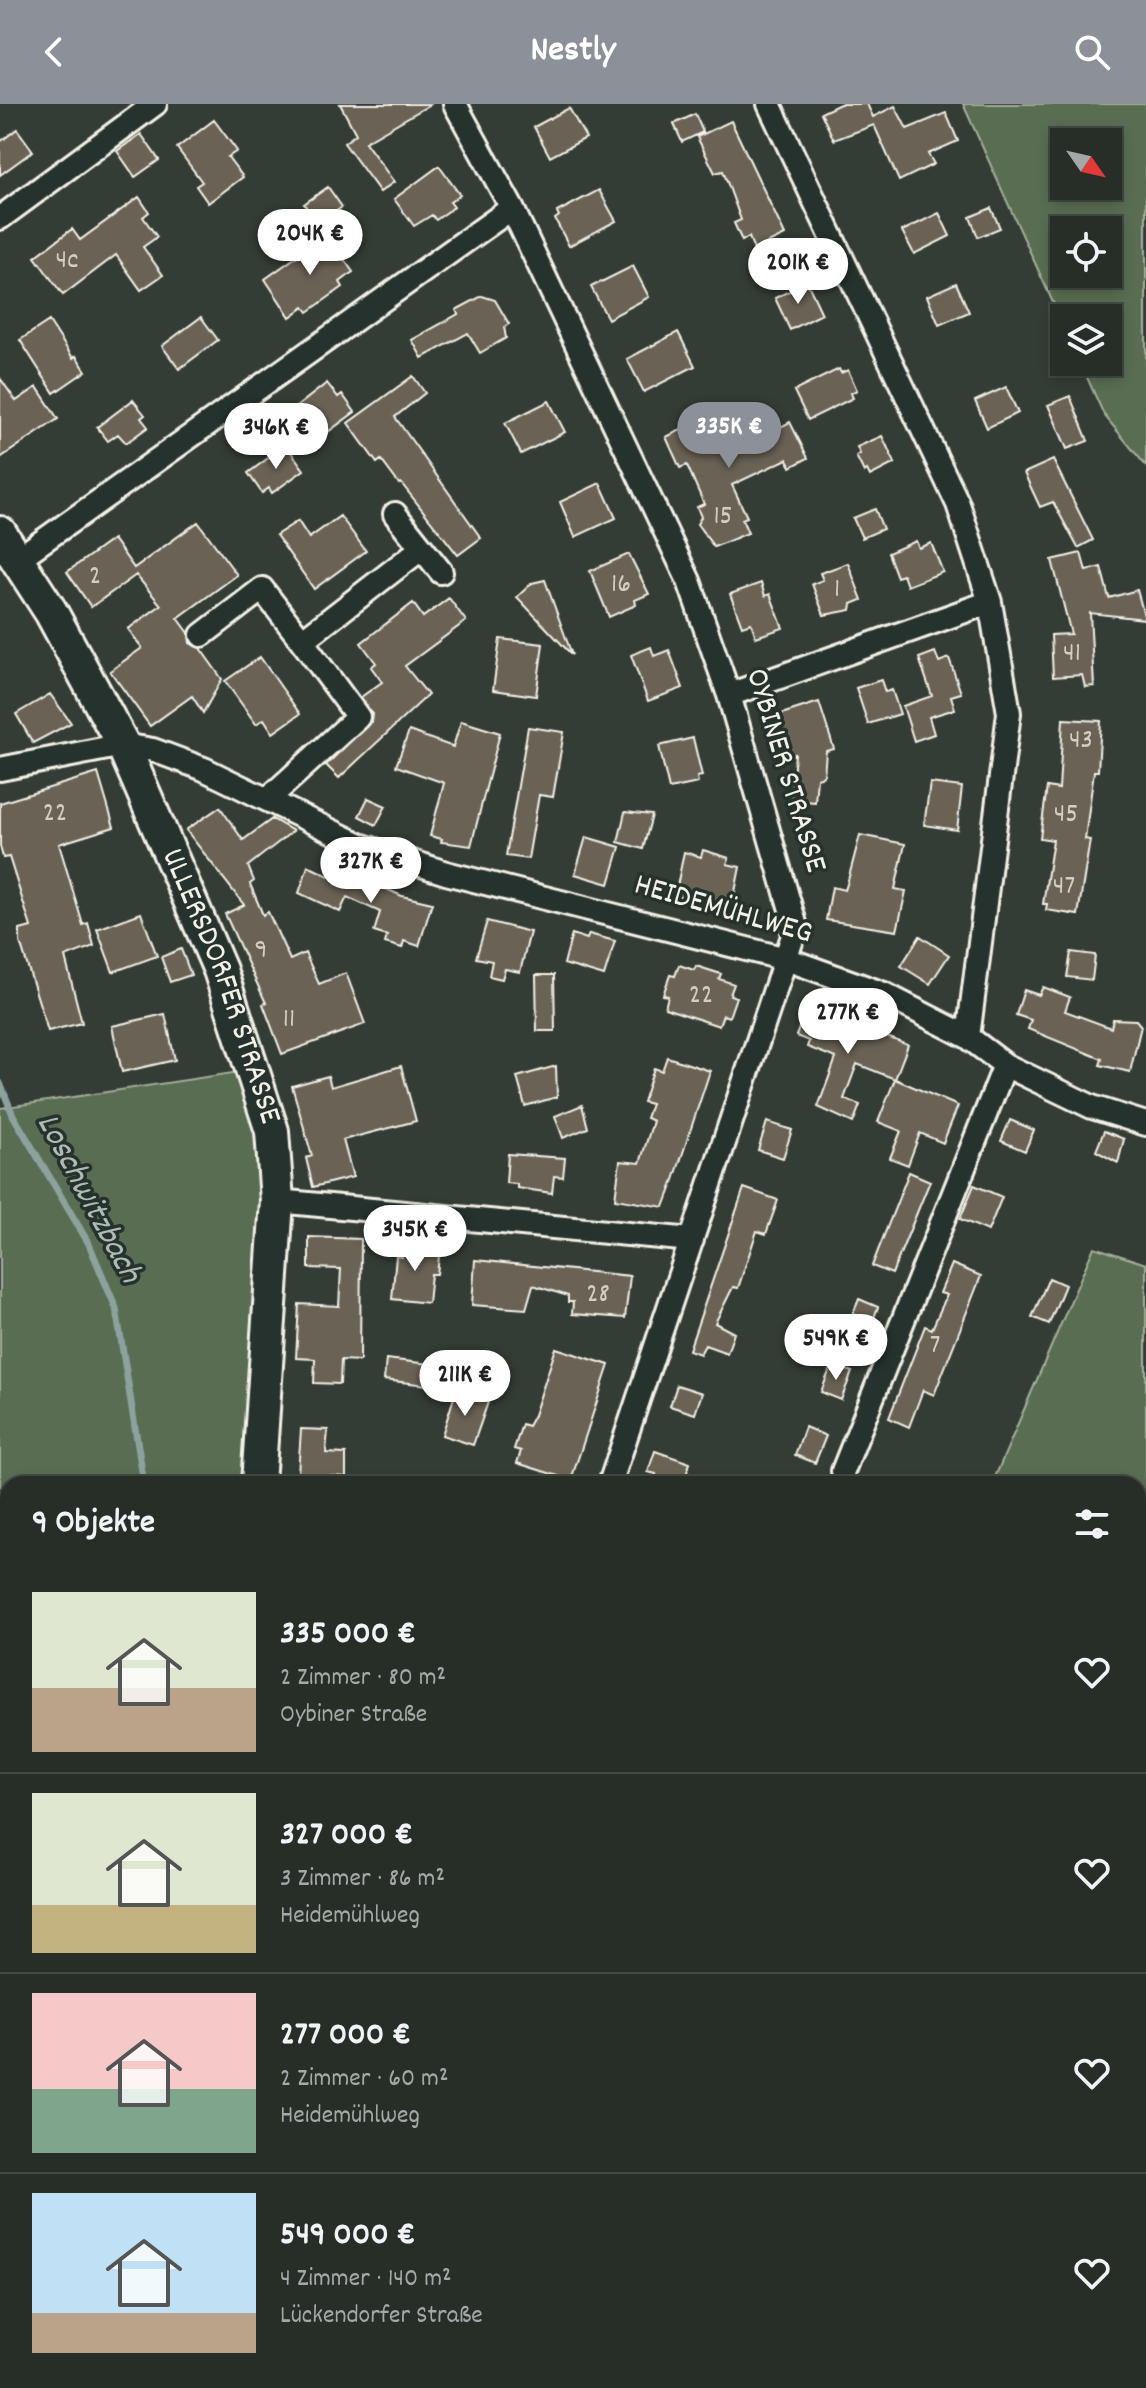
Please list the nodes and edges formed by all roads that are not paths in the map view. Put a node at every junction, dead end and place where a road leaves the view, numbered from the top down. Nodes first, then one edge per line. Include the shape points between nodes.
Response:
1 (155, 104) edge
2 (455, 104) edge
3 (769, 104) edge
4 (512, 208) junction
5 (0, 218) edge
6 (395, 514) dead end
7 (9, 545) edge
8 (422, 548) junction
9 (441, 572) dead end
10 (990, 602) junction
11 (202, 635) dead end
12 (302, 641) junction
13 (729, 695) junction
14 (123, 745) junction
15 (0, 769) edge
16 (268, 799) junction
17 (786, 959) junction
18 (968, 1037) junction
19 (1005, 1065) junction
20 (1146, 1124) edge
21 (277, 1201) junction
22 (692, 1240) junction
23 (843, 1471) dead end
24 (259, 1476) edge
25 (613, 1476) edge

1 - 5 street
2 - 4 street, OYBINER STRASSE
3 - 10 street via 958,504
4 - 7 street
4 - 13 street, OYBINER STRASSE via 689,581
6 - 8 street
7 - 14 main road, ULLERSDORFER STRASSE
8 - 9 street
8 - 12 street
10 - 13 street
10 - 18 street via 1009,713
11 - 12 street via 262,589
12 - 16 street via 358,717
13 - 17 street, OYBINER STRASSE via 796,927
14 - 15 street, HEIDEMÜHLWEG
14 - 16 street, HEIDEMÜHLWEG via 153,750
14 - 21 main road, ULLERSDORFER STRASSE via 225,985 272,1131
16 - 17 street, HEIDEMÜHLWEG via 360,845 446,873
17 - 18 street, HEIDEMÜHLWEG via 884,994
17 - 22 street, OYBINER STRASSE
18 - 19 street, HEIDEMÜHLWEG
19 - 20 street, HEIDEMÜHLWEG via 1092,1107
19 - 23 street
21 - 22 street
21 - 24 main road, ULLERSDORFER STRASSE
22 - 25 street, OYBINER STRASSE

